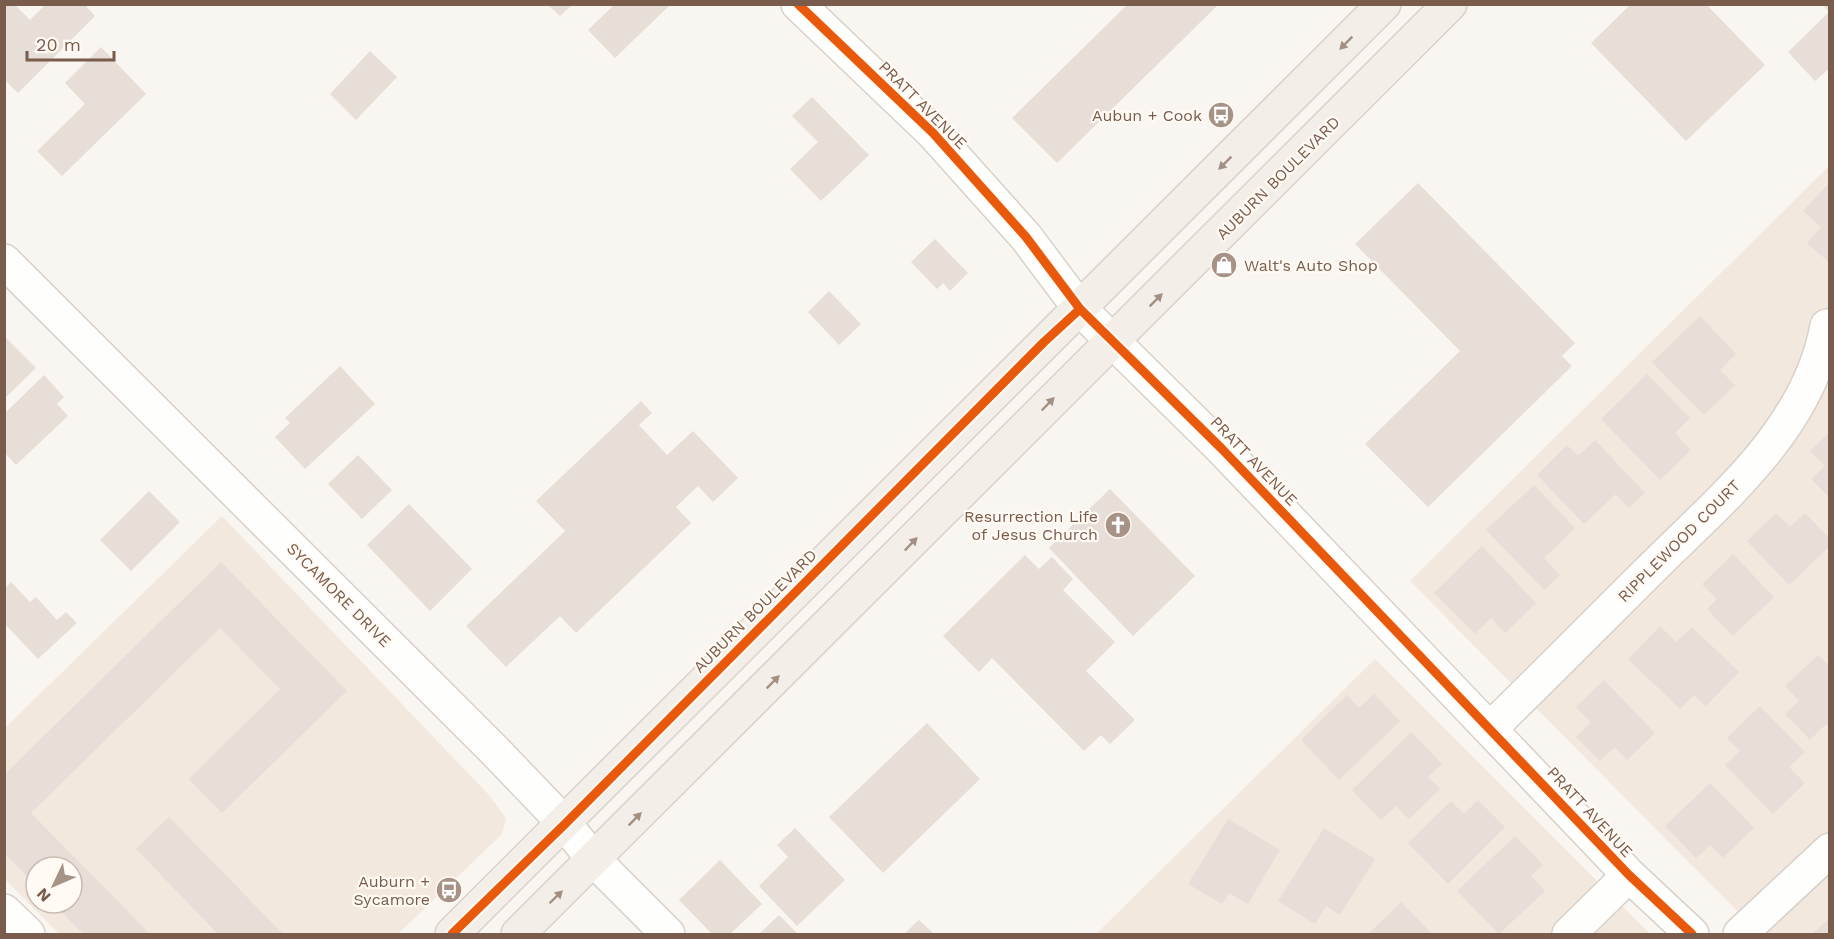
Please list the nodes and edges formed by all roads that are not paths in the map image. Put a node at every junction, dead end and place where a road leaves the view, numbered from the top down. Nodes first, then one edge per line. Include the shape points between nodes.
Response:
1 (798, 4) edge
2 (1384, 4) edge
3 (1422, 4) edge
4 (1450, 4) edge
5 (1335, 122) junction
6 (4, 261) edge
7 (1080, 309) junction
8 (1827, 326) dead end
9 (1114, 341) junction
10 (1491, 728) junction
11 (565, 824) junction
12 (1830, 850) edge
13 (594, 860) junction
14 (1629, 875) junction
15 (4, 911) edge
16 (28, 934) edge
17 (452, 934) edge
18 (518, 934) edge
19 (668, 934) edge
20 (1569, 934) edge
21 (1692, 934) edge
22 (1740, 934) edge

1 - 7 street, PRATT AVENUE via 933,133 1026,237
2 -> 7 main road, AUBURN BOULEVARD
3 - 5 main road via 1382,43
4 - 5 main road, AUBURN BOULEVARD
9 -> 5 main road, AUBURN BOULEVARD
6 - 11 street, SYCAMORE DRIVE
7 - 9 street, PRATT AVENUE
7 - 11 main road, AUBURN BOULEVARD
8 - 10 street, RIPPLEWOOD COURT via 1809,385 1764,454
9 - 10 street, PRATT AVENUE
13 -> 9 main road, AUBURN BOULEVARD
10 - 14 street, PRATT AVENUE
11 - 13 street, SYCAMORE DRIVE
11 - 17 main road, AUBURN BOULEVARD
12 - 22 street
18 -> 13 main road, AUBURN BOULEVARD
13 - 19 street, SYCAMORE DRIVE
14 - 20 street
14 - 21 street, PRATT AVENUE
15 - 16 street

